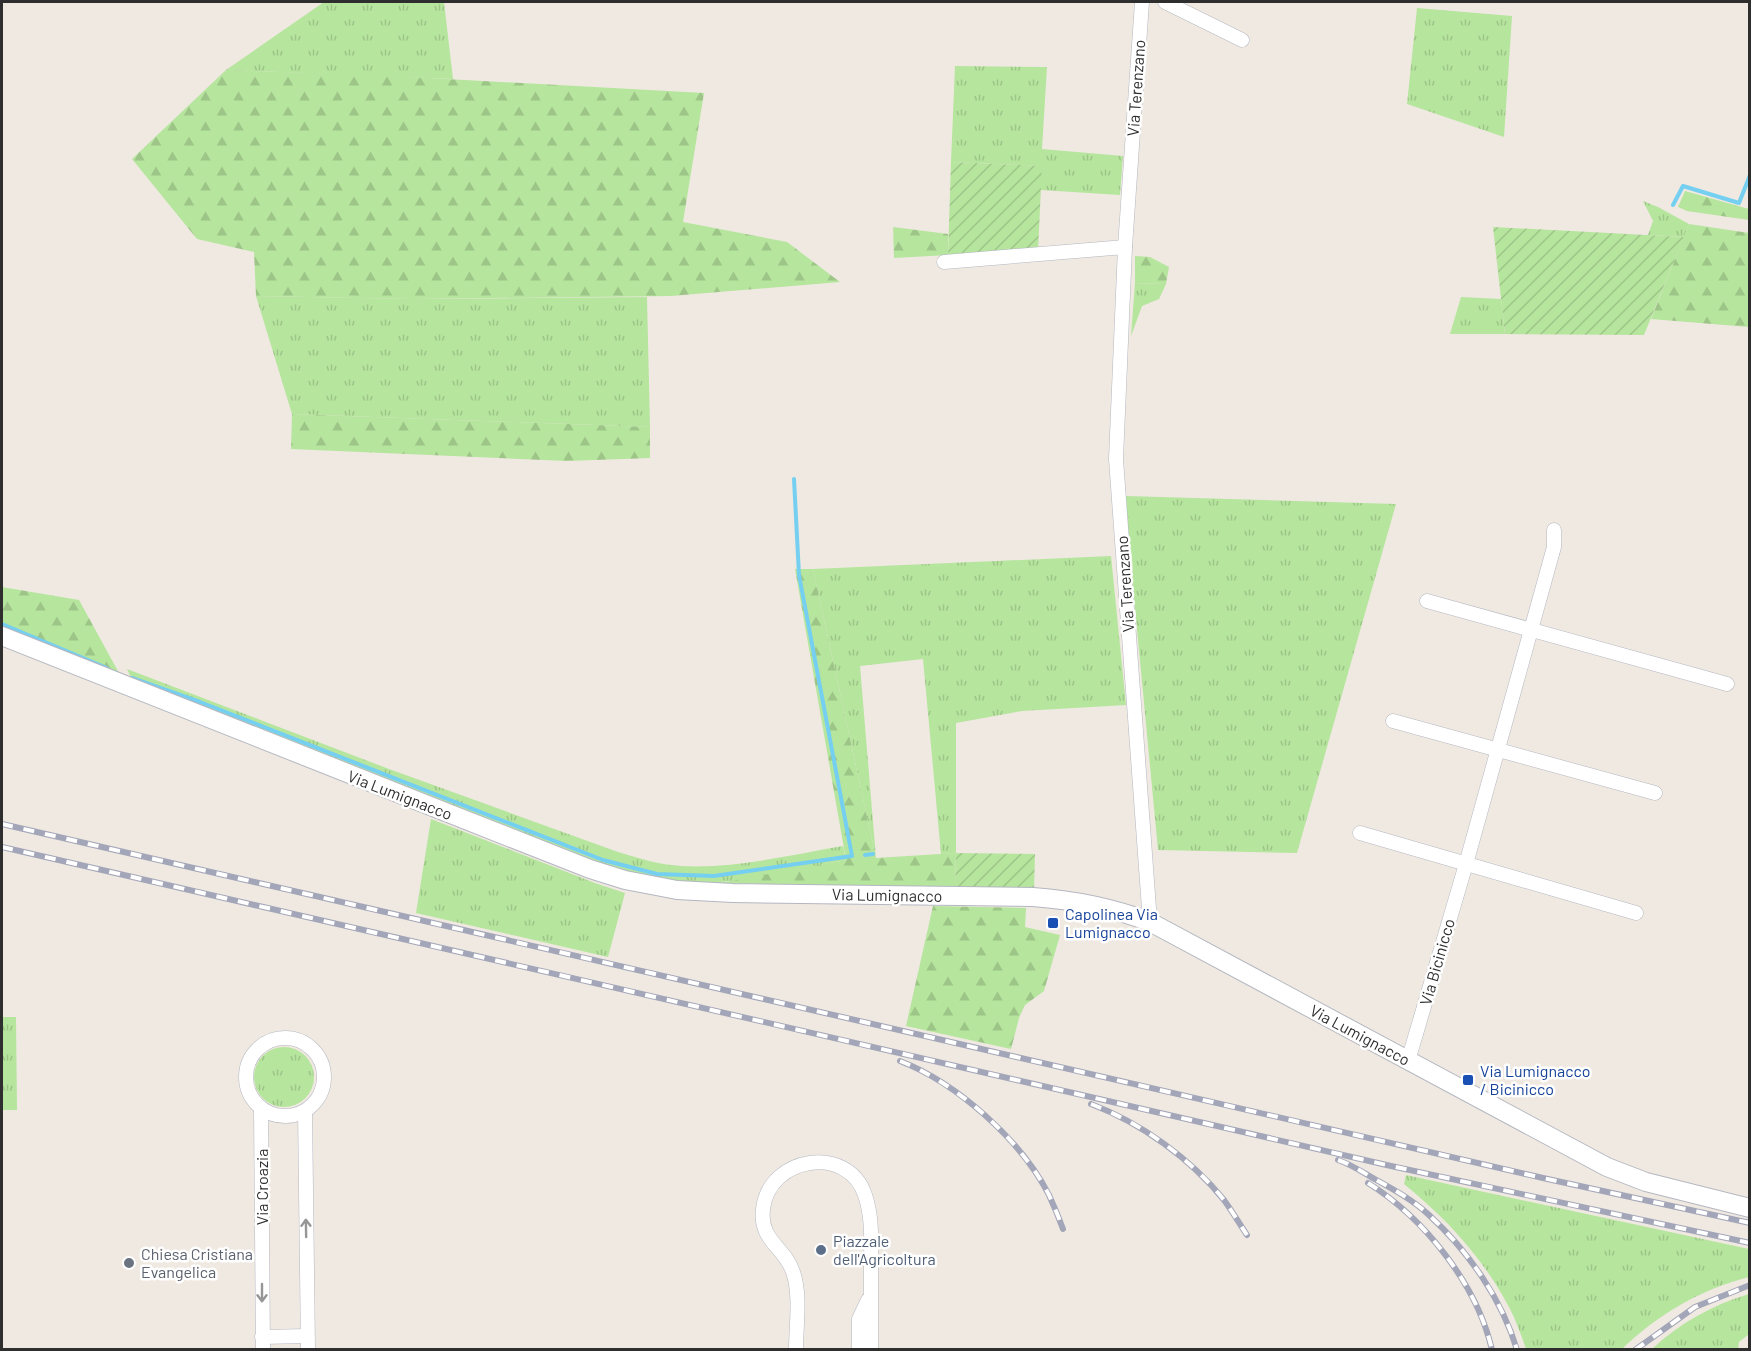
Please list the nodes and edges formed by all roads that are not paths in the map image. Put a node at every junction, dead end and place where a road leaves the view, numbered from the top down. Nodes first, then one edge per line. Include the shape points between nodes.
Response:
1 (1142, 2) edge
2 (1165, 2) edge
3 (1242, 40) dead end
4 (1125, 247) junction
5 (944, 262) dead end
6 (1554, 530) dead end
7 (1427, 601) dead end
8 (1530, 630) junction
9 (2, 636) edge
10 (1727, 684) dead end
11 (1393, 721) dead end
12 (1497, 750) junction
13 (1655, 793) dead end
14 (1360, 833) dead end
15 (1466, 864) junction
16 (1636, 913) dead end
17 (1150, 922) junction
18 (1408, 1061) junction
19 (261, 1109) junction
20 (305, 1111) junction
21 (1749, 1208) edge
22 (871, 1295) junction
23 (262, 1343) edge
24 (308, 1343) edge
25 (796, 1350) edge
26 (859, 1350) edge
27 (871, 1350) edge

1 - 4 street, Via Terenzano
2 - 3 street
4 - 5 street
4 - 17 street, Via Terenzano via 1116,459
6 - 8 street, Via Bicinicco via 1554,547
7 - 8 street
8 - 10 street
8 - 12 street, Via Bicinicco
9 - 17 main road, Via Lumignacco via 625,880 734,893 1067,899
11 - 12 street
12 - 13 street
12 - 15 street, Via Bicinicco
14 - 15 street
15 - 16 street
15 - 18 street, Via Bicinicco
17 - 18 main road, Via Lumignacco
18 - 21 main road, Via Lumignacco via 1607,1167 1646,1182
19 - 20 street via 282,1117
19 - 20 street, Via Croazia via 247,1088 247,1063 263,1044 287,1037 310,1046 323,1067 321,1092
19 -> 23 street, Via Croazia
24 -> 20 street, Via Croazia
22 - 25 street via 871,1221 861,1186 845,1170 830,1164 801,1163 788,1170 769,1191 762,1220 795,1280
22 - 26 street via 860,1319
22 - 27 street
23 - 24 street, Via Croazia

